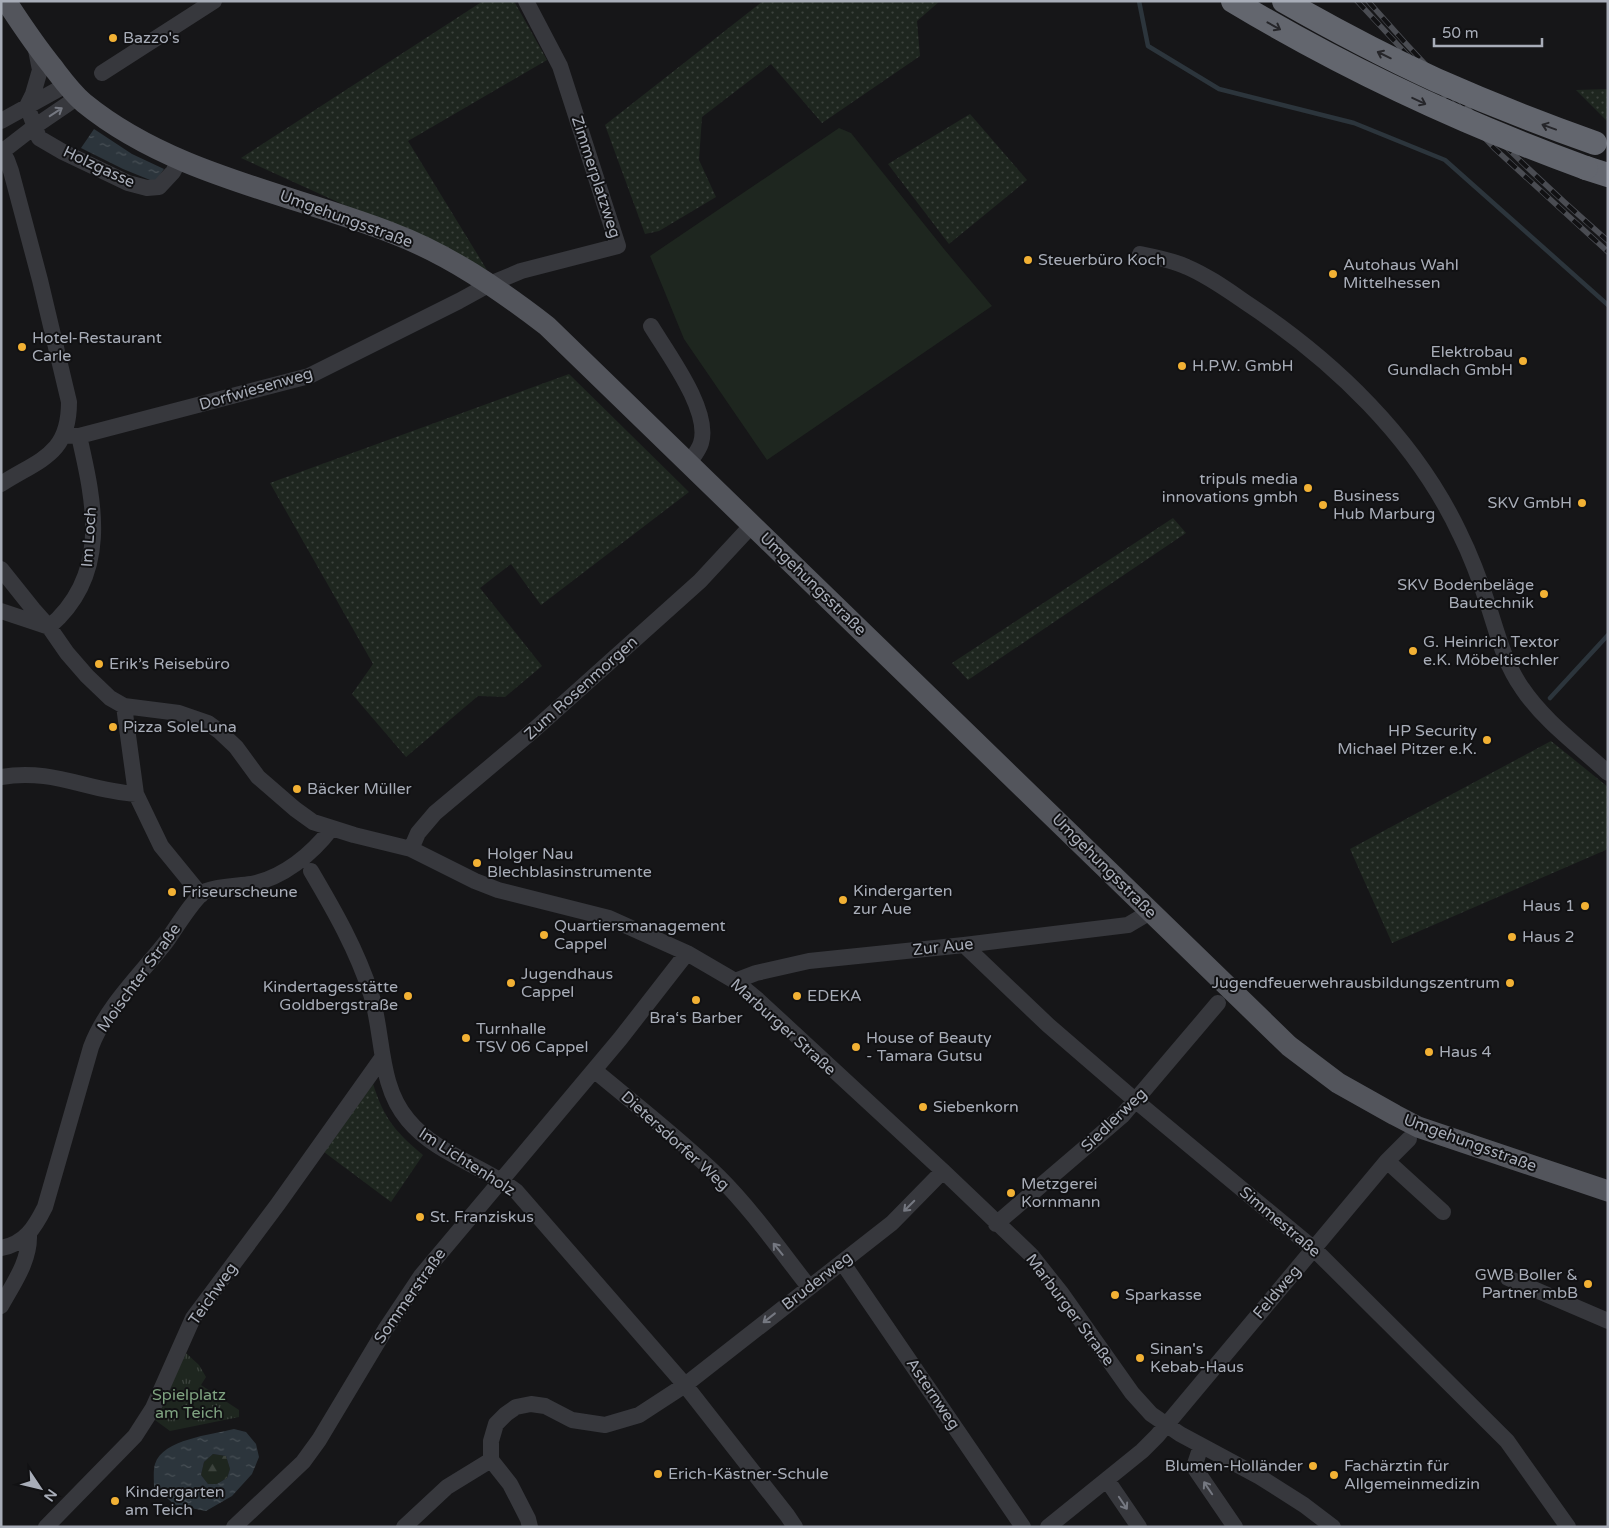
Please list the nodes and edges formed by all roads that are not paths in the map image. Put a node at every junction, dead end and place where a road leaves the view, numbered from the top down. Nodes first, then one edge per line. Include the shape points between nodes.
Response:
1 (6, 1) edge
2 (214, 1) edge
3 (526, 1) edge
4 (1232, 1) edge
5 (1284, 1) edge
6 (35, 45) junction
7 (102, 73) dead end
8 (72, 91) junction
9 (27, 106) junction
10 (1, 121) edge
11 (34, 127) junction
12 (1601, 145) edge
13 (2, 150) edge
14 (180, 159) junction
15 (1597, 172) edge
16 (1140, 254) dead end
17 (490, 284) junction
18 (651, 326) dead end
19 (72, 436) junction
20 (689, 463) junction
21 (1, 484) edge
22 (752, 525) junction
23 (1, 569) edge
24 (1, 611) edge
25 (49, 627) junction
26 (124, 706) junction
27 (1608, 773) edge
28 (1, 777) edge
29 (136, 794) junction
30 (331, 829) junction
31 (411, 849) junction
32 (311, 871) dead end
33 (201, 895) junction
34 (1150, 912) junction
35 (964, 946) junction
36 (687, 953) junction
37 (735, 981) junction
38 (1218, 1003) dead end
39 (382, 1058) junction
40 (594, 1070) junction
41 (1136, 1101) junction
42 (1408, 1139) dead end
43 (1387, 1161) junction
44 (943, 1172) junction
45 (502, 1180) junction
46 (1608, 1191) edge
47 (1443, 1212) dead end
48 (996, 1224) junction
49 (29, 1235) junction
50 (1, 1248) edge
51 (1314, 1249) junction
52 (842, 1262) junction
53 (1508, 1278) dead end
54 (809, 1287) junction
55 (1, 1306) edge
56 (1608, 1321) edge
57 (685, 1385) junction
58 (1166, 1424) junction
59 (1201, 1446) junction
60 (491, 1460) junction
61 (1107, 1480) junction
62 (46, 1527) edge
63 (234, 1527) edge
64 (404, 1527) edge
65 (530, 1527) edge
66 (795, 1527) edge
67 (1023, 1527) edge
68 (1048, 1527) edge
69 (1139, 1527) edge
70 (1235, 1527) edge
71 (1333, 1527) edge
72 (1568, 1527) edge

1 - 6 main road, Umgehungsstraße
2 - 7 street
3 - 17 street, Zimmerplatzweg via 560,66 618,246 521,271
4 -> 15 highway, bridge via 1319,51 1406,95
12 -> 5 highway, bridge via 1540,124 1434,79
6 - 8 main road, Umgehungsstraße
6 - 9 street via 40,70
8 - 9 street
11 -> 8 street
8 - 14 main road, Umgehungsstraße via 131,135
9 - 10 street
9 - 11 street, Holzgasse
11 - 13 street
11 - 14 street, Holzgasse via 39,138 128,183 154,188 163,184
13 - 19 street via 11,171 40,280 69,402
14 - 17 main road, Umgehungsstraße via 394,234
16 - 27 street via 1186,266 1210,278 1293,335 1332,367 1369,404 1416,460 1446,506 1474,565 1507,660 1522,689 1546,716
17 - 19 street, Dorfwiesenweg via 309,376
17 - 20 main road, Umgehungsstraße via 547,326
18 - 20 street via 698,407 702,423 701,444
19 - 21 street
19 - 25 street, Im Loch via 91,491 94,510 91,551 86,579 77,596
20 - 22 main road, Umgehungsstraße
22 - 31 street, Zum Rosenmorgen via 700,581 535,730 435,813 418,833
22 - 34 main road, Umgehungsstraße
23 - 25 street
24 - 25 street
25 - 26 street via 87,676 110,698
26 - 29 street
26 - 30 street, Marburger Straße via 179,713 208,723 236,747 258,777 313,822
28 - 29 street via 37,774 118,793
29 - 33 street via 161,846
30 - 31 street, Marburger Straße
30 - 33 street via 303,858 276,876 254,884 210,890
31 - 36 street, Marburger Straße via 498,890 609,918
32 - 39 street, Im Lichtenholz via 360,964 377,1014
33 - 49 street, Moischter Straße via 120,998 94,1039 46,1207
34 - 35 street, Zur Aue via 1128,925
34 - 46 main road, Umgehungsstraße via 1289,1046 1338,1083 1418,1127
35 - 37 street, Zur Aue via 809,961 756,972
35 - 41 street, Simmestraße via 1048,1026
36 - 37 street, Marburger Straße
36 - 40 street, Sommerstraße
37 - 44 street, Marburger Straße
38 - 41 street, Siedlerweg
39 - 45 street, Im Lichtenholz via 398,1104 408,1121 443,1150
39 - 62 street, Teichweg via 193,1318 154,1408 135,1436
40 - 45 street, Sommerstraße
54 -> 40 street, Dietersdorfer Weg via 719,1178
41 - 48 street, Siedlerweg
41 - 51 street, Simmestraße
42 - 43 street, Feldweg
43 - 47 street
43 - 51 street, Feldweg
44 - 48 street, Marburger Straße
44 -> 52 street, Bruderweg via 892,1223
45 - 57 street, Im Lichtenholz via 516,1191
45 - 63 street, Sommerstraße via 420,1276 303,1462
48 - 58 street, Marburger Straße via 1031,1255 1132,1394
49 - 50 street, Moischter Straße
49 - 55 street via 24,1262
51 - 58 street, Feldweg
51 - 72 street, Simmestraße via 1507,1441
52 - 54 street, Bruderweg
52 - 67 street, Asternweg
53 - 56 street
54 -> 57 street, Bruderweg
57 - 60 street, Bruderweg via 639,1415 605,1425 572,1420 545,1406 516,1406 496,1424 490,1441
57 - 66 street, Im Lichtenholz
58 - 59 street, Marburger Straße
58 - 61 street, Feldweg via 1142,1451
70 -> 59 street via 1194,1467
59 - 71 street, Marburger Straße via 1267,1482
60 - 64 street via 447,1487
60 - 65 street via 510,1484
61 - 68 street, Feldweg
61 -> 69 street

